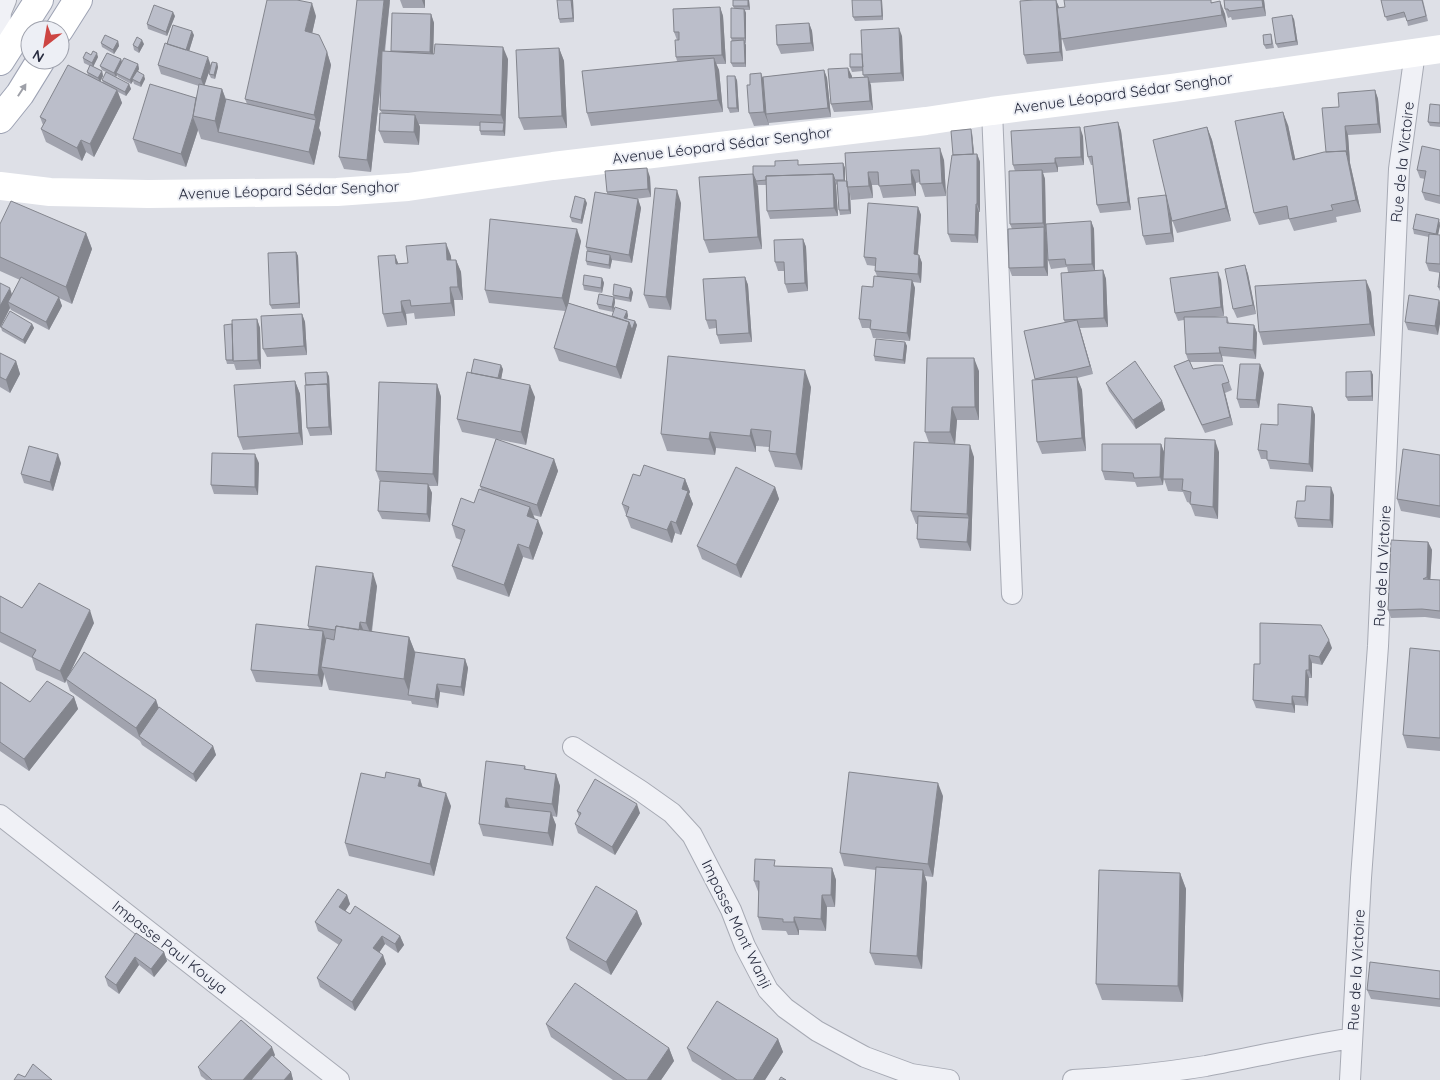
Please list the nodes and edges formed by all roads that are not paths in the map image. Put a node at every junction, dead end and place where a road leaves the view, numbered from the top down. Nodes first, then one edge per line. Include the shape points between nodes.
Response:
1 (6, 0) edge
2 (39, 0) edge
3 (78, 0) edge
4 (65, 20) edge
5 (0, 26) edge
6 (2, 49) edge
7 (1427, 51) edge
8 (35, 70) edge
9 (992, 111) junction
10 (0, 119) edge
11 (0, 186) edge
12 (1012, 594) dead end
13 (573, 747) dead end
14 (0, 815) edge
15 (1352, 1038) junction
16 (339, 1080) edge
17 (949, 1080) edge
18 (1073, 1080) edge
19 (1350, 1080) edge

1 - 5 street
2 - 6 street
3 - 4 street
7 - 9 street, Avenue Léopard Sédar Senghor
7 - 15 street, Rue de la Victoire via 1399,169 1378,646
10 -> 8 street
9 - 11 street, Avenue Léopard Sédar Senghor via 408,187 337,192 148,194 50,192
9 - 12 street
13 - 17 street, Impasse Mont Wanji via 672,813 692,835 768,990 785,1008 816,1031 865,1057 911,1074
14 - 16 street, Impasse Paul Kouya
15 - 18 street via 1204,1066
15 - 19 street, Rue de la Victoire

